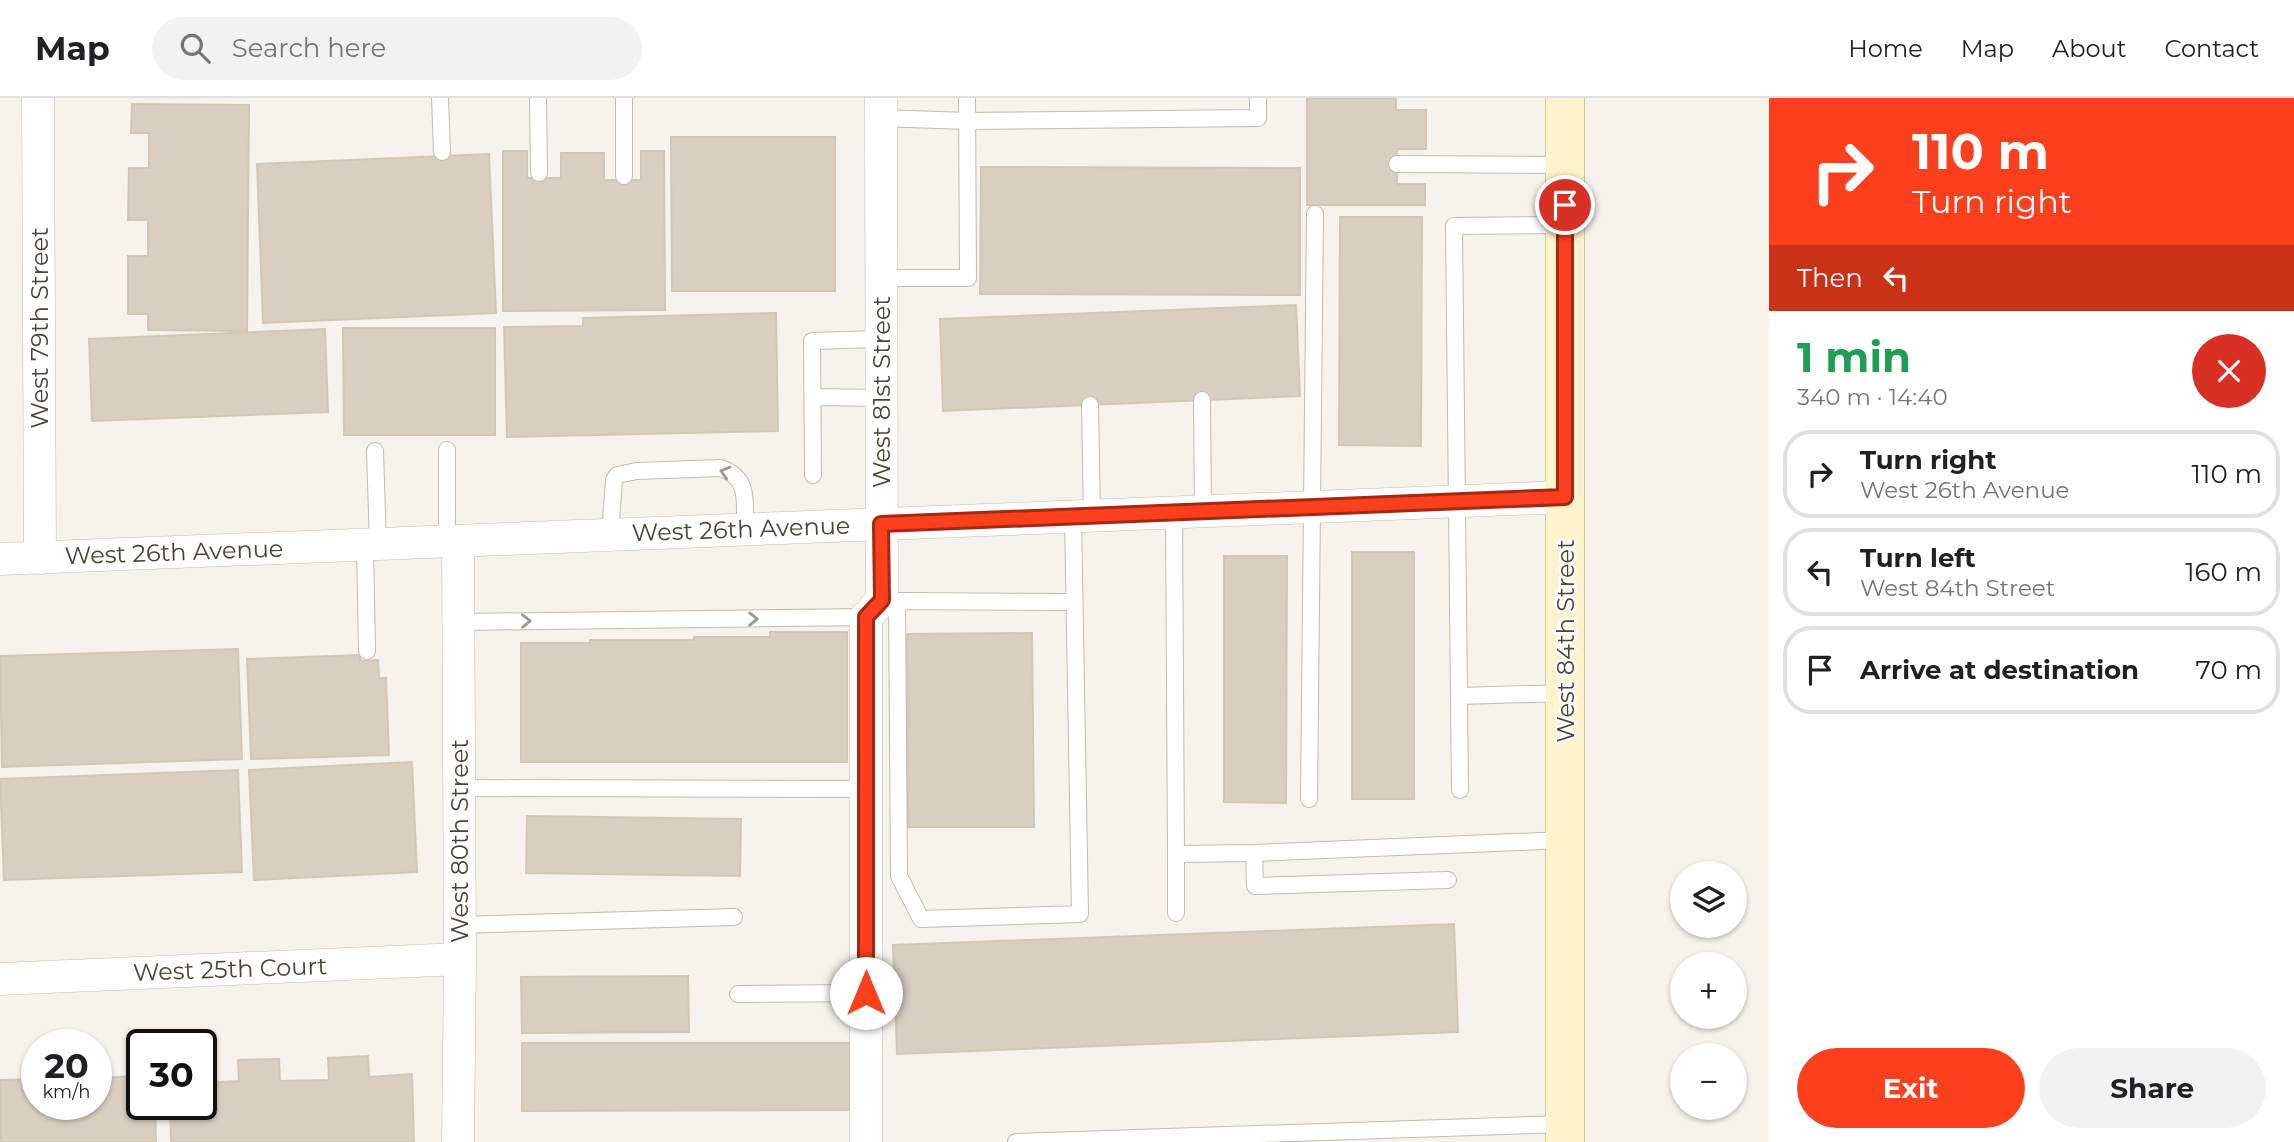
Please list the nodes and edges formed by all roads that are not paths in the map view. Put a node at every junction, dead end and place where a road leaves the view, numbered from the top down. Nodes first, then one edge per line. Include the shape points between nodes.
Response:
1 (38, 98) edge
2 (440, 98) edge
3 (538, 98) edge
4 (624, 98) edge
5 (967, 98) edge
6 (1258, 98) edge
7 (1565, 98) edge
8 (881, 108) edge
9 (967, 121) junction
10 (442, 152) dead end
11 (1398, 164) dead end
12 (1565, 165) junction
13 (539, 173) dead end
14 (624, 176) dead end
15 (1315, 214) dead end
16 (1565, 225) junction
17 (881, 278) junction
18 (880, 339) junction
19 (813, 397) junction
20 (880, 398) junction
21 (1202, 400) dead end
22 (1090, 405) dead end
23 (447, 450) dead end
24 (375, 451) dead end
25 (813, 475) dead end
26 (1565, 497) junction
27 (1458, 501) junction
28 (1311, 507) junction
29 (1189, 511) junction
30 (1083, 515) junction
31 (881, 524) junction
32 (746, 529) junction
33 (610, 534) junction
34 (453, 541) junction
35 (372, 544) junction
36 (40, 558) junction
37 (0, 559) edge
38 (1074, 602) junction
39 (882, 606) junction
40 (457, 622) junction
41 (367, 651) dead end
42 (1565, 694) junction
43 (1460, 696) junction
44 (459, 788) junction
45 (865, 789) junction
46 (1460, 790) dead end
47 (1309, 799) dead end
48 (1565, 840) junction
49 (1254, 853) junction
50 (1175, 854) junction
51 (1448, 880) dead end
52 (1176, 913) dead end
53 (734, 917) dead end
54 (459, 925) junction
55 (460, 959) junction
56 (0, 979) edge
57 (866, 993) junction
58 (738, 994) dead end
59 (1565, 1133) edge
60 (458, 1142) edge
61 (866, 1142) edge
62 (1016, 1142) edge

1 - 36 street, West 79th Street
2 - 10 lane
3 - 13 lane
4 - 14 lane
5 - 9 lane
6 - 9 lane via 1258,118
7 - 12 street, West 84th Street
8 - 9 lane
8 - 17 street, West 81st Street
9 - 17 lane via 968,278
11 - 12 lane
12 - 16 street, West 84th Street
15 - 28 lane
16 - 26 street, West 84th Street
16 - 27 lane via 1454,226
17 - 18 street, West 81st Street
18 - 19 lane via 812,341
18 - 20 street, West 81st Street
19 - 20 lane
19 - 25 lane
20 - 31 street, West 81st Street
21 - 29 lane
22 - 30 lane
23 - 34 lane
24 - 35 lane
26 - 27 street, West 26th Avenue
26 - 42 street, West 84th Street
27 - 28 street, West 26th Avenue
27 - 43 lane
28 - 29 street, West 26th Avenue
28 - 47 lane
29 - 30 street, West 26th Avenue
29 - 50 lane
30 - 31 street, West 26th Avenue
30 - 38 lane
31 - 32 street, West 26th Avenue
31 - 39 street, West 81st Street
32 - 33 street, West 26th Avenue
32 -> 33 lane via 744,486 731,472 721,468 637,471 617,475 614,480
33 - 34 street, West 26th Avenue
34 - 35 street, West 26th Avenue
34 - 40 street, West 80th Street
35 - 36 street, West 26th Avenue
35 - 41 lane
36 - 37 street, West 26th Avenue
38 - 39 lane
38 - 39 lane via 1080,914 921,919 899,876
40 -> 39 lane
39 - 45 street, West 81st Street
40 - 44 street, West 80th Street
42 - 43 lane
42 - 48 street, West 84th Street
43 - 46 lane
44 - 45 lane
44 - 54 street, West 80th Street
45 - 57 street, West 81st Street
48 - 49 lane
48 - 59 street, West 84th Street
49 - 50 lane
49 - 51 lane via 1255,886
50 - 52 lane
53 - 54 lane
54 - 55 street, West 80th Street
55 - 56 street, West 25th Court
55 - 60 street, West 80th Street
57 - 58 lane
57 - 61 street, West 81st Street
59 - 62 lane

